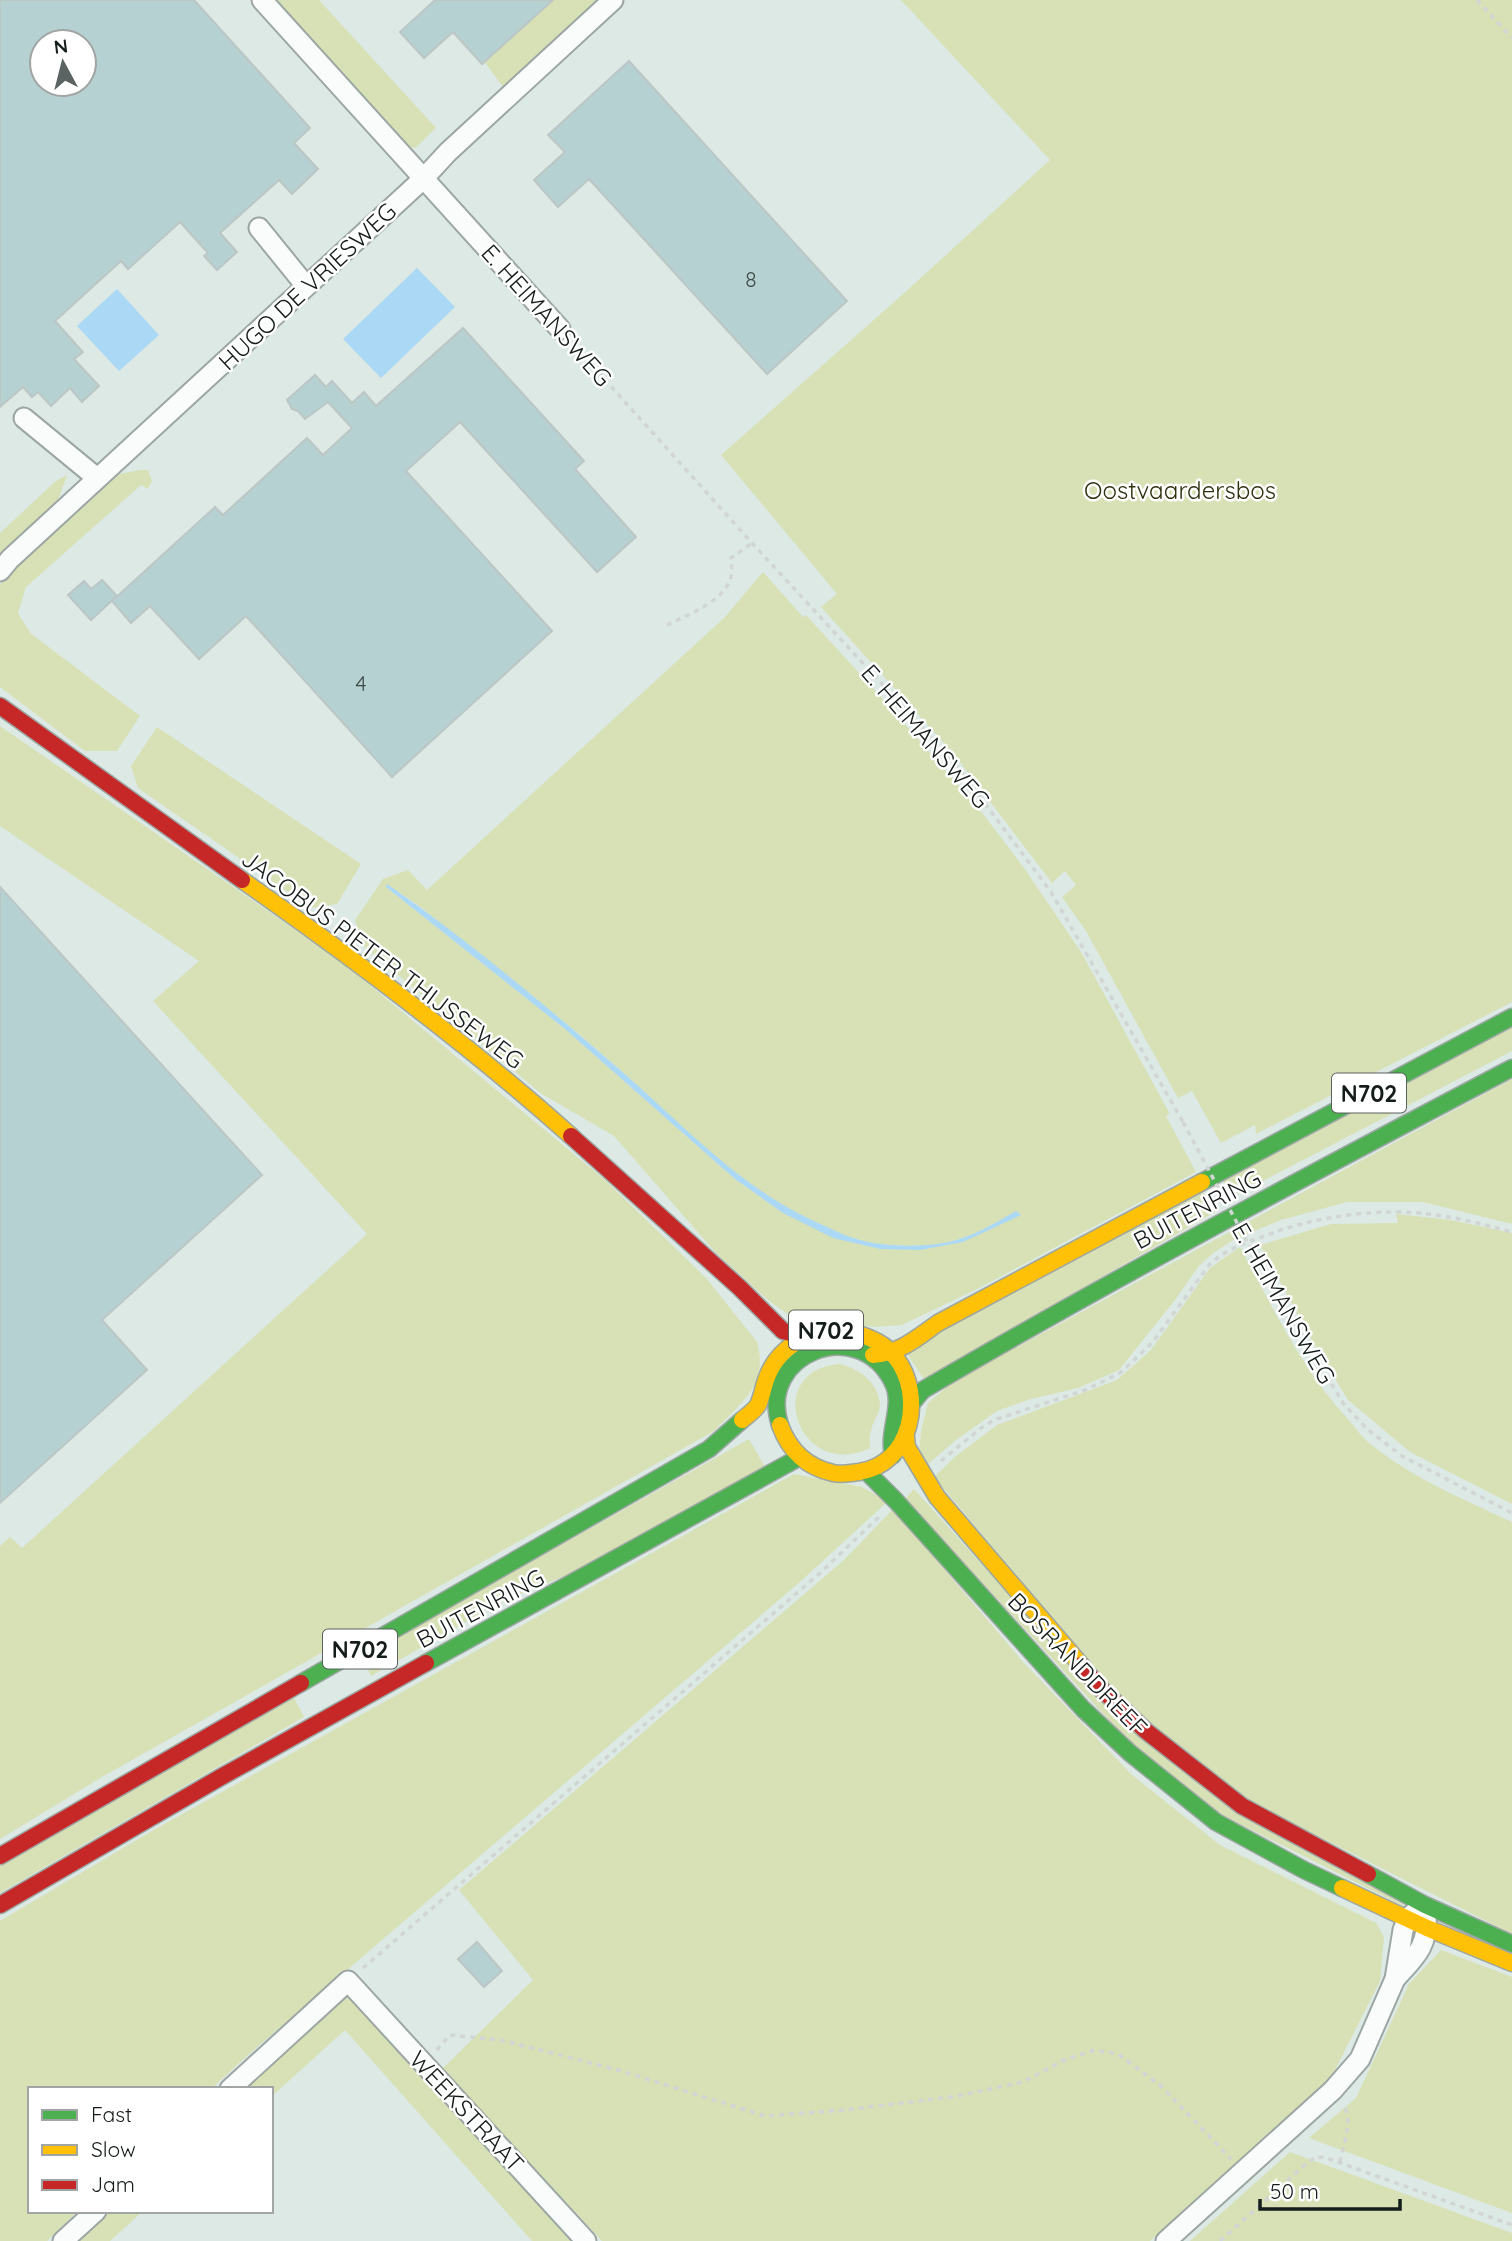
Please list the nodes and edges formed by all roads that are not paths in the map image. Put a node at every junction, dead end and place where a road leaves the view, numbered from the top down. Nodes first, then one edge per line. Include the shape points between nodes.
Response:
1 (262, 0) edge
2 (614, 0) edge
3 (423, 179) junction
4 (259, 228) dead end
5 (306, 286) junction
6 (560, 329) road end
7 (24, 418) dead end
8 (97, 478) junction
9 (0, 571) edge
10 (0, 706) edge
11 (1512, 1017) edge
12 (1512, 1068) edge
13 (719, 1271) junction
14 (938, 1323) junction
15 (805, 1337) junction
16 (875, 1349) junction
17 (893, 1353) junction
18 (782, 1365) junction
19 (912, 1402) junction
20 (776, 1409) junction
21 (906, 1437) junction
22 (720, 1441) junction
23 (893, 1455) junction
24 (800, 1457) junction
25 (866, 1471) junction
26 (937, 1497) junction
27 (0, 1856) edge
28 (0, 1905) edge
29 (1425, 1905) junction
30 (1408, 1918) junction
31 (1427, 1928) junction
32 (1512, 1944) edge
33 (1512, 1963) edge
34 (1395, 1979) junction
35 (232, 2087) edge
36 (94, 2213) edge
37 (63, 2241) edge
38 (586, 2241) edge
39 (1166, 2241) edge

1 - 3 street, E. HEIMANSWEG
2 - 3 street, HUGO DE VRIESWEG
3 - 5 street, HUGO DE VRIESWEG
3 - 6 street, E. HEIMANSWEG
4 - 5 street
5 - 8 street, HUGO DE VRIESWEG
7 - 8 street
8 - 9 street, HUGO DE VRIESWEG
10 - 13 main road, JACOBUS PIETER THIJSSEWEG via 435,1021 503,1076
11 - 14 main road, BUITENRING / N702
12 - 19 main road, BUITENRING / N702 via 1097,1289 923,1390
13 - 15 main road, JACOBUS PIETER THIJSSEWEG via 783,1331
13 - 18 main road, JACOBUS PIETER THIJSSEWEG
14 - 16 main road, BUITENRING / N702
14 - 17 main road, BUITENRING / N702
15 - 16 main road, N702 via 837,1329 860,1332
15 - 18 main road, N702 via 790,1346
16 - 17 main road, N702
16 - 18 main road, N702 via 824,1346
16 - 23 main road, N702 via 897,1393 889,1439
17 - 19 main road, N702 via 909,1380
18 - 20 main road, N702
18 - 22 main road, BUITENRING / N702 via 767,1376 754,1410
19 - 21 main road, N702
20 - 22 main road, BUITENRING / N702
20 - 24 main road, N702 via 783,1436
21 - 23 main road, N702
21 - 26 main road, BOSRANDDREEF via 907,1447
22 - 27 main road, BUITENRING / N702
23 - 25 main road, N702
23 - 26 main road, BOSRANDDREEF via 916,1483
24 - 25 main road, N702 via 831,1473
24 - 28 main road, BUITENRING / N702 via 360,1699
25 - 30 main road, BOSRANDDREEF via 1083,1709 1130,1753 1216,1822 1304,1870
26 - 29 main road, BOSRANDDREEF via 1099,1687 1146,1731 1242,1806
29 - 30 street
29 - 31 street
29 - 32 main road, BOSRANDDREEF
30 - 31 main road, BOSRANDDREEF
30 - 34 street
31 - 33 main road, BOSRANDDREEF
31 - 34 street via 1417,1954
34 - 39 street via 1360,2059 1333,2090
35 - 38 street, WEEKSTRAAT via 348,1981
36 - 37 street

